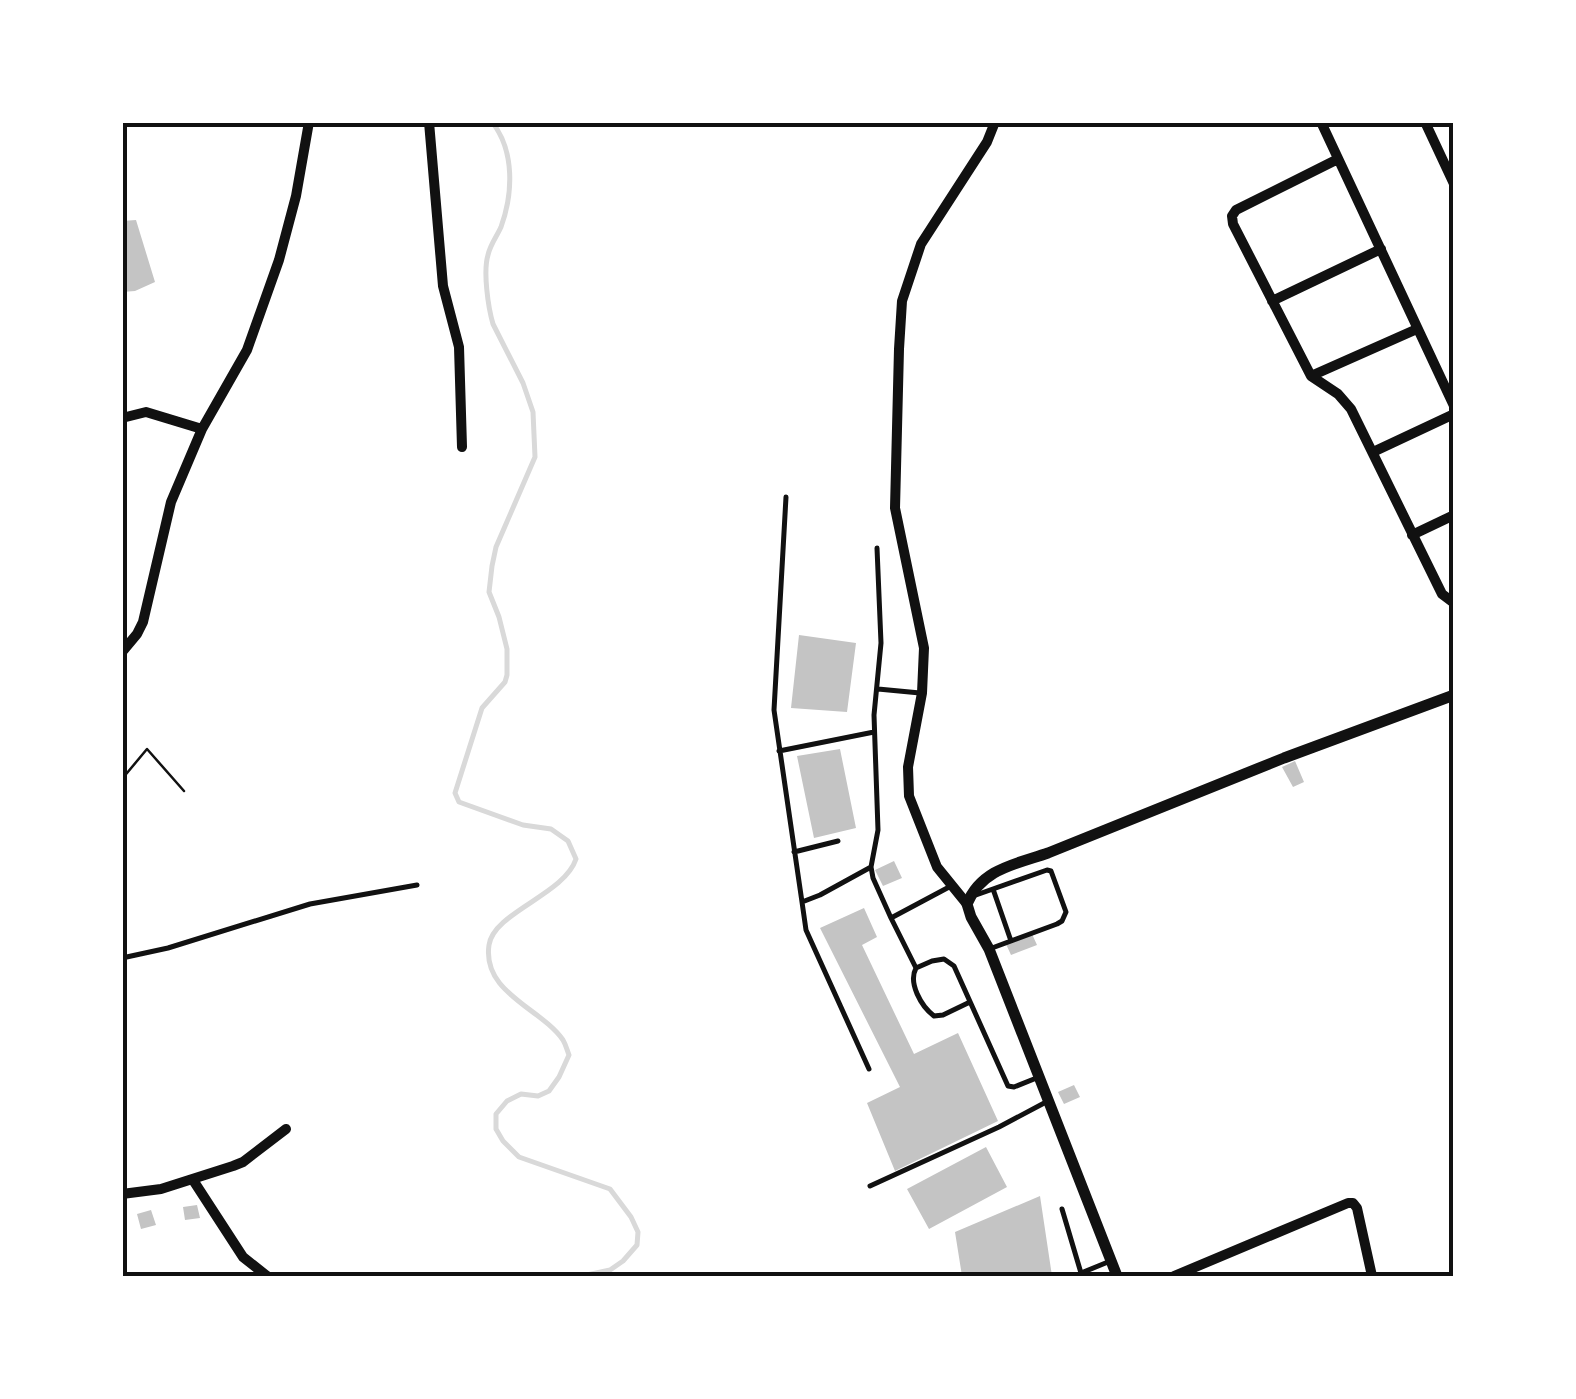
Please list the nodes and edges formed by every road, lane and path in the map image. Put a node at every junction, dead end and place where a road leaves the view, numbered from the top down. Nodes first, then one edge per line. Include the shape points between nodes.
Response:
1 (310, 122) edge
2 (429, 122) edge
3 (995, 122) edge
4 (1321, 122) edge
5 (1425, 122) edge
6 (1338, 159) junction
7 (1454, 184) edge
8 (1380, 250) junction
9 (1272, 301) junction
10 (1417, 329) junction
11 (1311, 376) junction
12 (1454, 406) edge
13 (1454, 414) edge
14 (122, 418) edge
15 (202, 428) junction
16 (462, 447) dead end
17 (1372, 452) junction
18 (786, 498) dead end
19 (1454, 515) edge
20 (1412, 534) junction
21 (877, 548) dead end
22 (1452, 601) edge
23 (122, 652) edge
24 (878, 689) junction
25 (922, 693) junction
26 (1454, 695) edge
27 (875, 732) junction
28 (779, 751) junction
29 (122, 779) edge
30 (184, 791) dead end
31 (838, 841) dead end
32 (794, 852) junction
33 (871, 867) junction
34 (417, 886) dead end
35 (952, 886) junction
36 (993, 889) junction
37 (968, 901) junction
38 (802, 902) junction
39 (891, 918) junction
40 (1011, 941) junction
41 (989, 949) junction
42 (122, 958) edge
43 (916, 968) junction
44 (970, 1002) junction
45 (869, 1069) dead end
46 (1039, 1077) junction
47 (1048, 1101) junction
48 (286, 1129) dead end
49 (193, 1180) junction
50 (870, 1186) dead end
51 (122, 1194) edge
52 (1062, 1208) dead end
53 (1111, 1261) junction
54 (1081, 1275) edge
55 (267, 1276) edge
56 (1117, 1276) edge
57 (1174, 1276) edge
58 (1372, 1276) edge

1 - 15 street via 259,320
2 - 16 street via 443,286 459,347
3 - 25 street via 922,244 902,302 895,508 924,648
4 - 6 street
5 - 7 street
6 - 8 street
6 - 9 street via 1232,216
8 - 9 street
8 - 10 street
9 - 11 street
10 - 11 street
10 - 12 street
11 - 17 street via 1346,401
13 - 17 street
14 - 15 street via 146,412
15 - 23 street via 171,502 143,622
17 - 20 street
18 - 28 lane via 774,710
19 - 20 street
20 - 22 street
21 - 24 lane
24 - 25 lane
24 - 27 lane
25 - 35 street via 909,796 936,867
26 - 37 street via 1009,866 980,882
27 - 28 lane
27 - 33 lane via 878,830
28 - 32 lane
29 - 30 path via 147,749
31 - 32 lane
32 - 38 lane
33 - 38 lane
33 - 39 lane
34 - 42 lane via 310,904
35 - 37 street
35 - 39 lane
36 - 37 lane
36 - 40 lane
36 - 40 lane via 1051,871 1066,912 1057,924
37 - 41 street
38 - 45 lane via 806,930
39 - 43 lane
40 - 41 lane
41 - 46 street
43 - 44 lane via 944,959
43 - 44 lane via 913,981 934,1016
44 - 46 lane via 1008,1086
46 - 47 street
47 - 50 lane
47 - 53 street
48 - 49 street via 243,1162
49 - 51 street
49 - 55 street via 243,1256
52 - 54 lane
53 - 54 lane
53 - 56 street
57 - 58 street via 1348,1203 1357,1208

